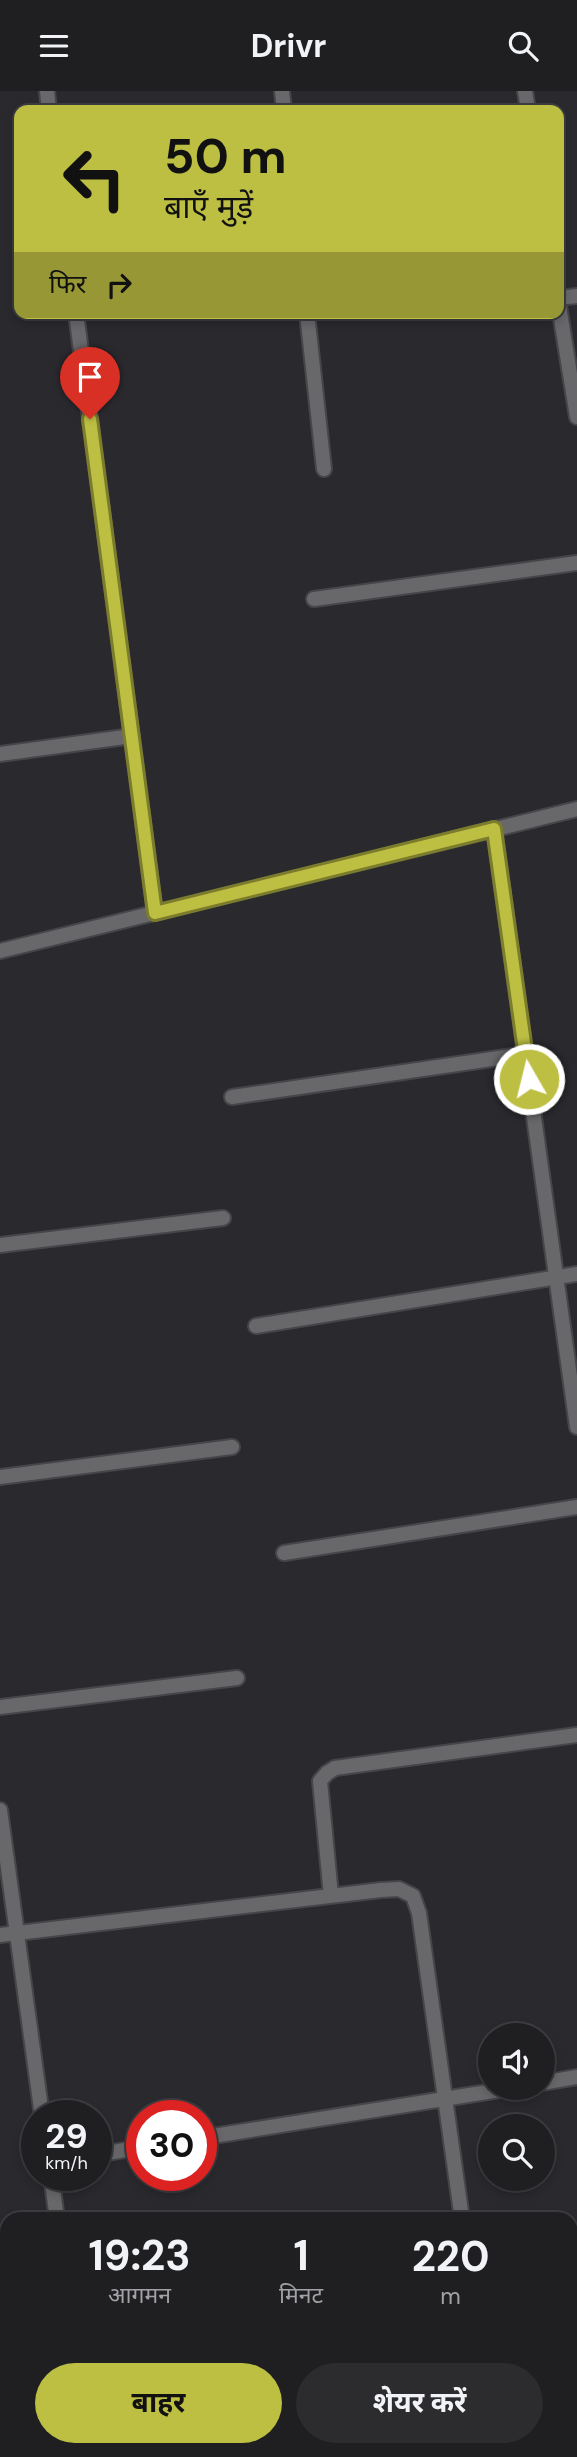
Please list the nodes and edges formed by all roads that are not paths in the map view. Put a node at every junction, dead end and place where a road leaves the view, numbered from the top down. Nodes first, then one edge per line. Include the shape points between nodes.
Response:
1 (77, 319) edge
2 (308, 319) edge
3 (561, 319) edge
4 (577, 417) edge
5 (324, 469) dead end
6 (577, 563) edge
7 (314, 599) dead end
8 (132, 736) junction
9 (0, 754) edge
10 (577, 809) edge
11 (494, 829) junction
12 (155, 913) junction
13 (0, 951) edge
14 (526, 1054) junction
15 (232, 1097) dead end
16 (223, 1218) dead end
17 (0, 1245) edge
18 (577, 1274) edge
19 (556, 1277) junction
20 (256, 1326) dead end
21 (577, 1427) edge
22 (232, 1447) dead end
23 (0, 1477) edge
24 (577, 1507) edge
25 (284, 1553) dead end
26 (237, 1678) dead end
27 (0, 1707) edge
28 (577, 1735) edge
29 (0, 1809) edge
30 (331, 1896) junction
31 (16, 1933) junction
32 (0, 1935) edge
33 (577, 2077) edge
34 (555, 2081) edge
35 (478, 2093) edge
36 (445, 2098) junction
37 (40, 2100) edge
38 (217, 2135) edge
39 (53, 2191) edge
40 (56, 2212) edge
41 (461, 2212) edge

1 - 8 street
2 - 5 street
3 - 4 street
6 - 7 street
8 - 9 street
8 - 12 street
10 - 11 street
11 - 12 street
11 - 14 street
12 - 13 street
14 - 15 street
14 - 19 street
16 - 17 street
18 - 19 street
19 - 20 street
19 - 21 street
22 - 23 street
24 - 25 street
26 - 27 street
28 - 30 street via 335,1768 327,1773 320,1781
29 - 31 street
30 - 31 street
30 - 36 street via 399,1889 413,1896
31 - 32 street
31 - 37 street
33 - 34 street
35 - 36 street
36 - 38 street
36 - 41 street
39 - 40 street

